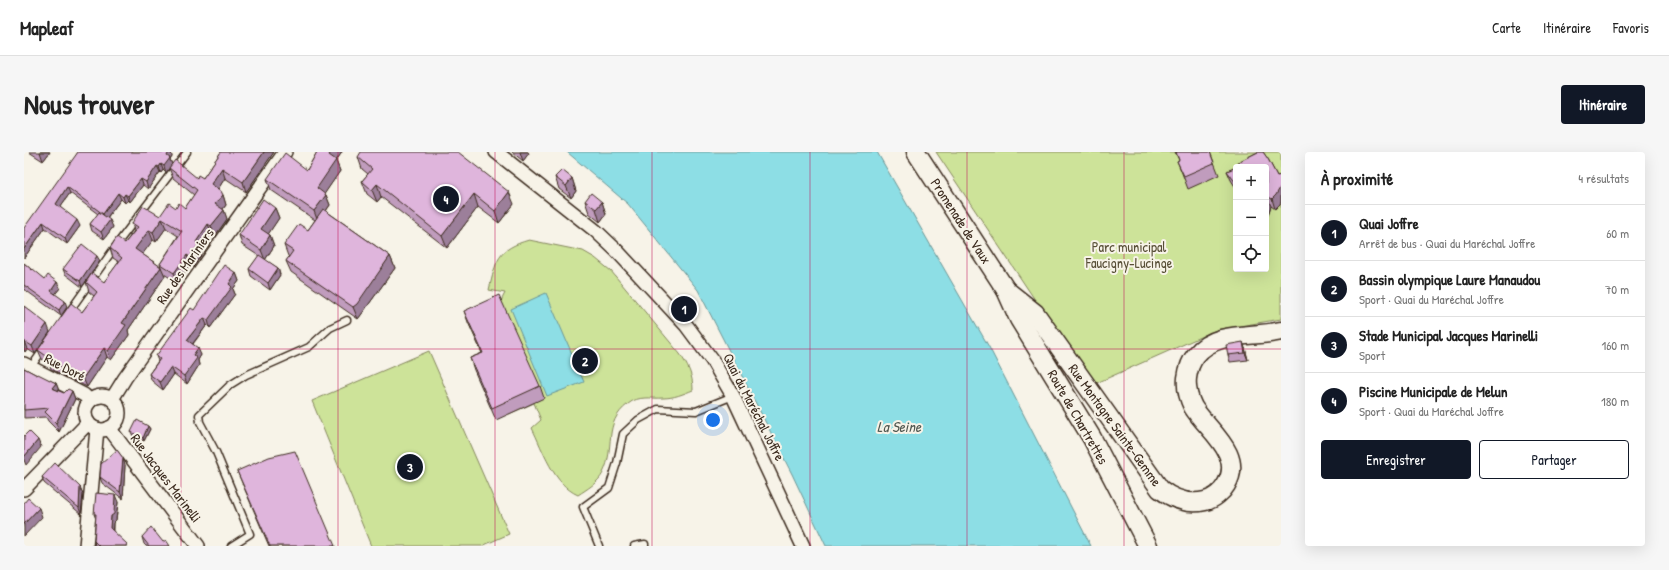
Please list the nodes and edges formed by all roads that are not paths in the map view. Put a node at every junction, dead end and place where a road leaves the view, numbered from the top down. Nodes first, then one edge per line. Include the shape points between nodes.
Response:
1 (187, 152) edge
2 (285, 152) edge
3 (496, 152) edge
4 (916, 152) edge
5 (1006, 290) junction
6 (66, 316) edge
7 (347, 320) dead end
8 (1281, 331) edge
9 (48, 342) edge
10 (27, 366) edge
11 (733, 396) junction
12 (112, 399) junction
13 (90, 401) junction
14 (98, 427) junction
15 (24, 489) edge
16 (800, 545) edge
17 (86, 546) edge
18 (198, 546) edge
19 (231, 546) edge
20 (599, 546) edge
21 (634, 546) edge
22 (645, 546) edge
23 (1148, 546) edge

1 - 6 lane
2 - 12 street, Rue des Mariniers
3 - 11 street, Quai du Maréchal Joffre via 596,231 617,251 686,325 712,360
4 - 5 street, Promenade de Vaux
5 - 8 street, Rue Montagne Sainte-Gemme via 1035,312 1160,489 1168,496 1181,501 1198,502 1216,496 1225,486 1230,472 1227,450 1188,396 1187,375 1196,355 1204,347 1232,336
5 - 23 street, Route de Chartrettes via 1020,319 1092,438
7 - 19 lane via 330,328 309,347 230,385 199,415 250,534
9 - 10 lane
10 - 13 street, Rue Doré via 84,395
11 - 16 street, Quai du Maréchal Joffre
11 - 20 lane via 696,411 658,409 638,420 623,434 609,488 583,507
12 - 13 street via 102,395
12 - 14 street via 119,407 118,421
13 - 14 street via 85,412
14 - 15 street
14 - 17 street
14 - 18 street, Rue Jacques Marinelli
21 - 22 lane

